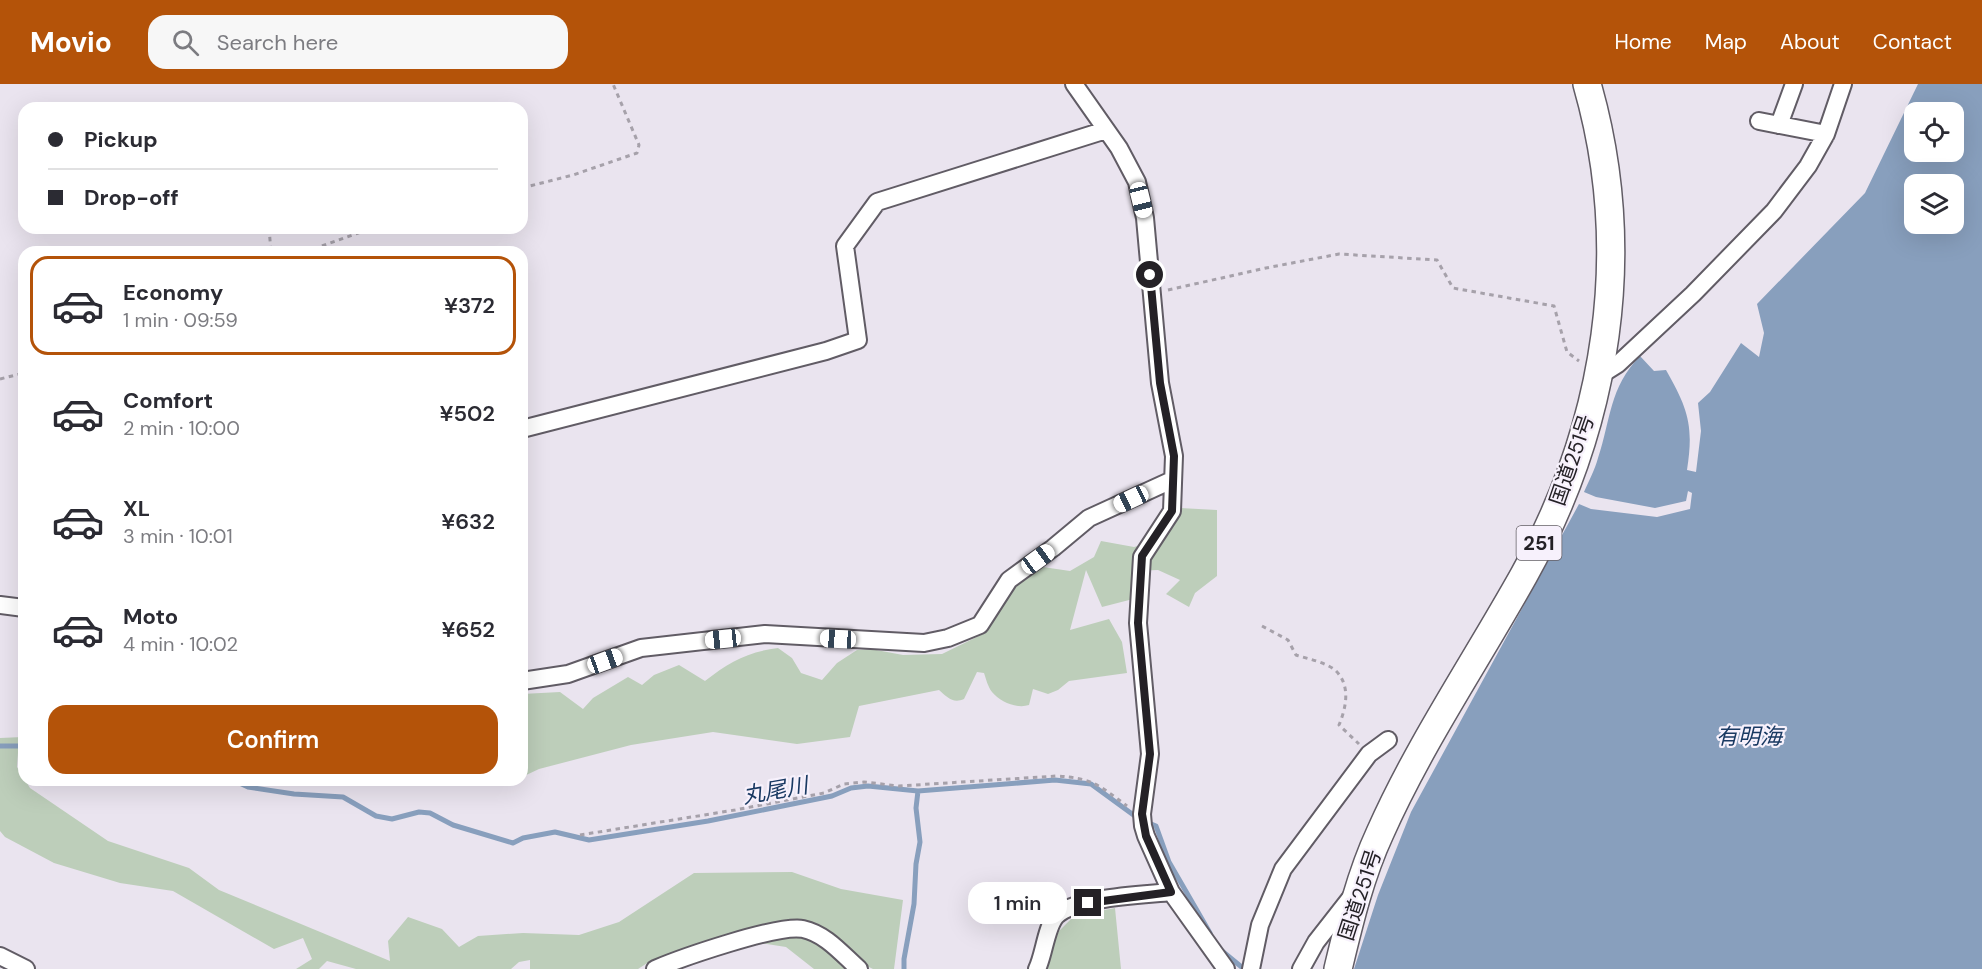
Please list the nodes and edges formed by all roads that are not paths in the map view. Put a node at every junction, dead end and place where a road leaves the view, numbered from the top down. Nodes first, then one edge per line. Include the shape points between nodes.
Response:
1 (1587, 84) edge
2 (1794, 84) edge
3 (1843, 84) edge
4 (1078, 85) edge
5 (1759, 121) dead end
6 (1779, 125) junction
7 (1106, 130) junction
8 (1826, 134) junction
9 (1599, 376) junction
10 (528, 427) edge
11 (1172, 480) junction
12 (0, 605) edge
13 (18, 607) edge
14 (528, 680) edge
15 (1388, 740) dead end
16 (1360, 884) junction
17 (1171, 892) junction
18 (0, 956) edge
19 (1251, 968) edge
20 (26, 969) edge
21 (655, 969) edge
22 (859, 969) edge
23 (1037, 969) edge
24 (1226, 969) edge
25 (1301, 969) edge
26 (1338, 969) edge

1 - 9 highway, 国道251号 / 251 via 1607,175 1611,223 1611,279
2 - 6 street
3 - 8 street
4 - 7 street
5 - 6 street
6 - 8 street
7 - 10 street via 877,202 845,246 858,340
7 - 11 street via 1137,182 1145,218 1160,383 1174,456
8 - 9 street via 1774,211 1693,294 1618,364
9 - 16 highway, 国道251号 / 251 via 1564,492 1525,574 1401,789
11 - 14 street via 1089,518 1009,580 980,625 948,638 924,643 765,634 641,648 568,674
11 - 17 street via 1172,511 1142,556 1138,623 1150,754 1143,819 1146,836
12 - 13 street
15 - 19 street via 1369,754 1283,869 1260,925
16 - 25 street via 1316,942
16 - 26 highway, 国道251号 / 251
17 - 23 street via 1071,906 1055,917
17 - 24 street
18 - 20 street
21 - 22 street via 785,929 802,929 823,936

